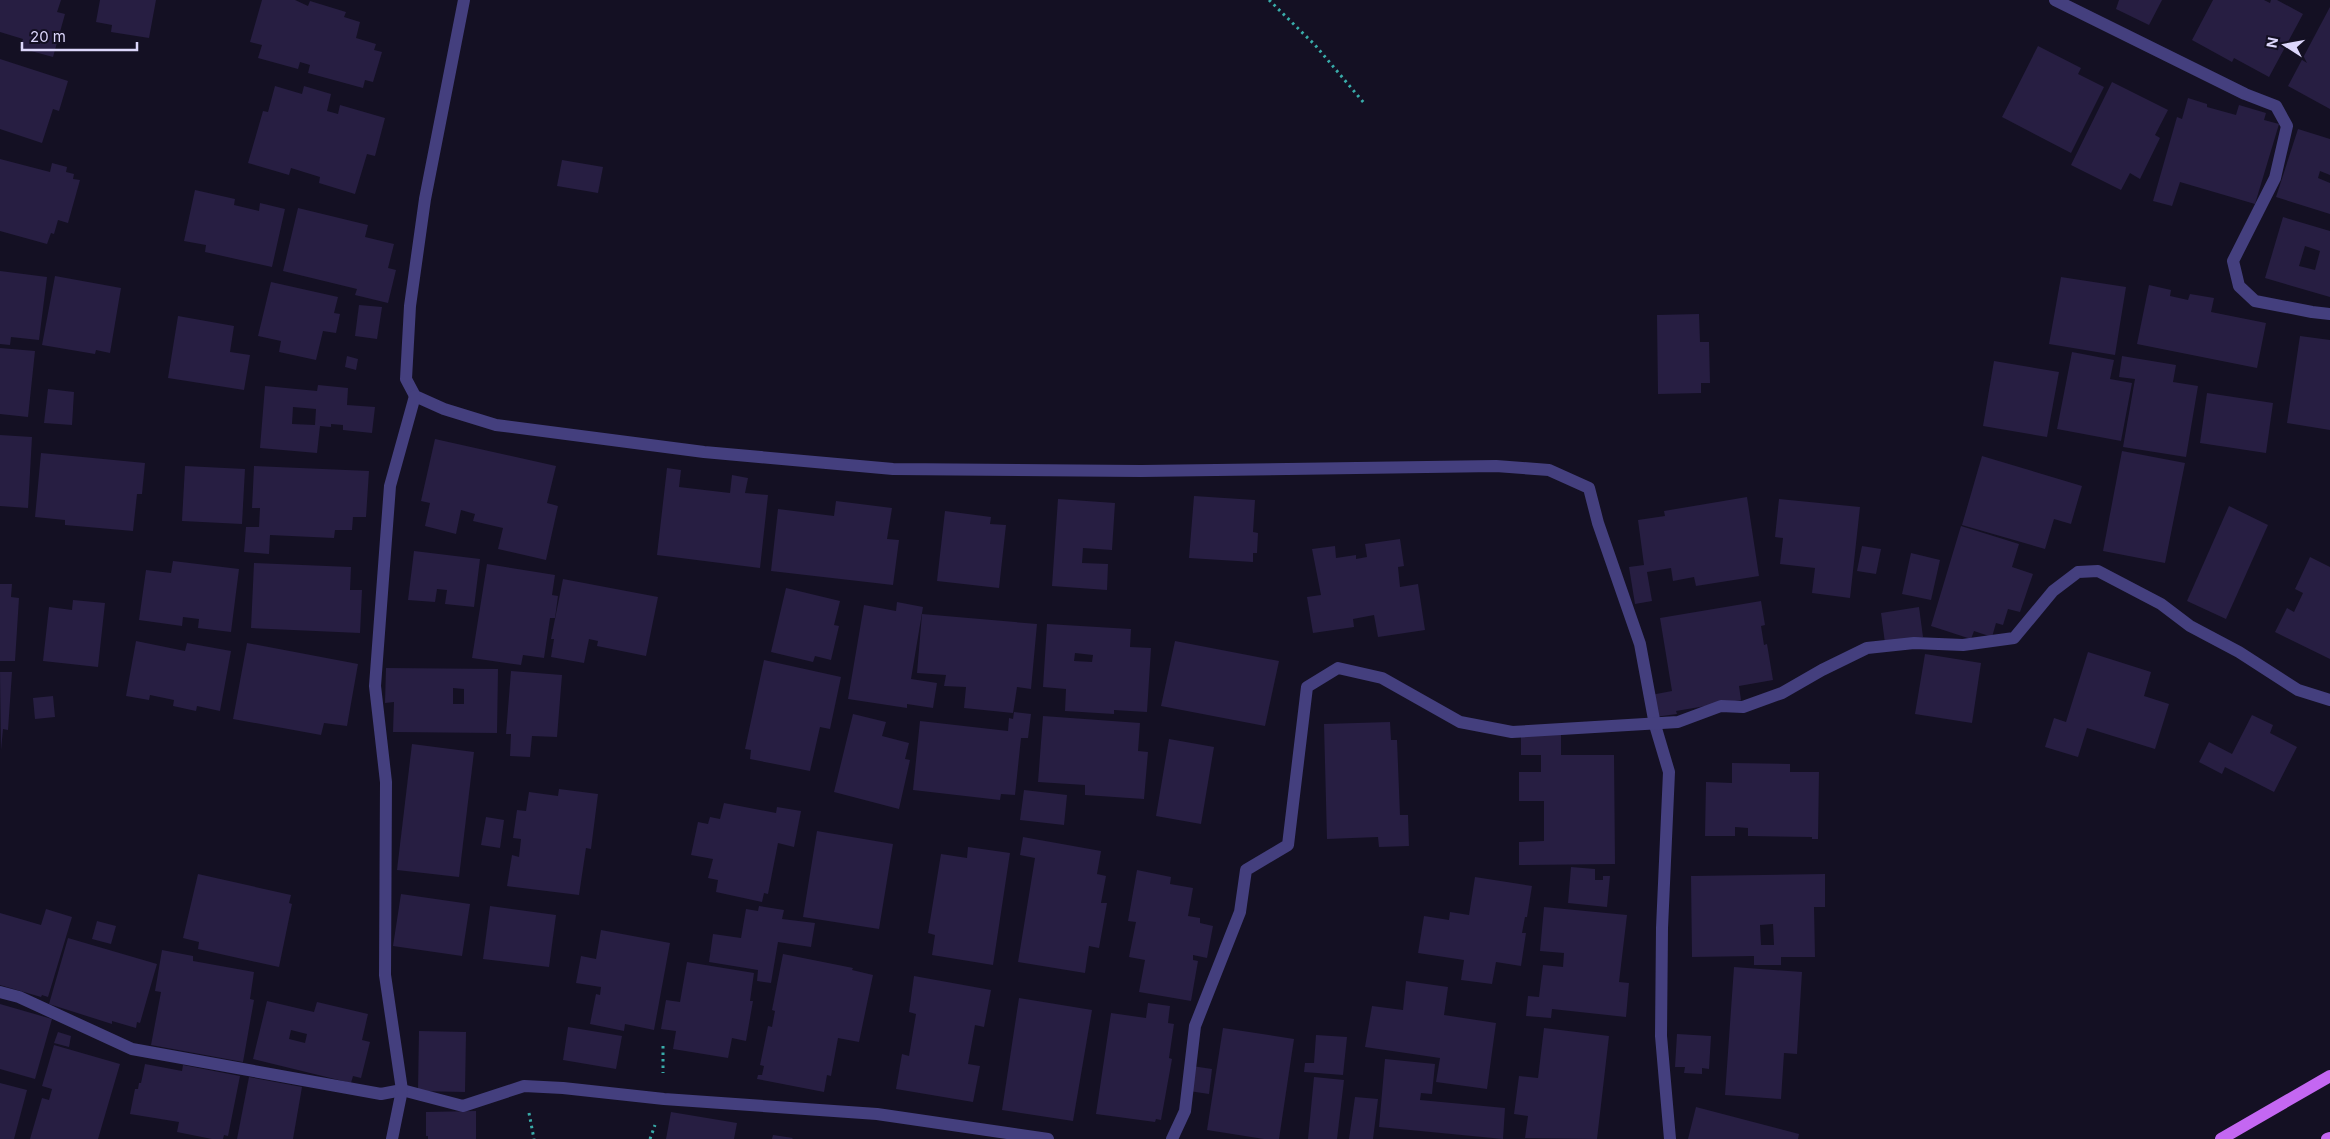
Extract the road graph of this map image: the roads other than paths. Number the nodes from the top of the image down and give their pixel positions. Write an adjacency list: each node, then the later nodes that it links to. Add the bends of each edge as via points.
1 (464, 0): 4 (street, via 425,199 410,306 406,379)
2 (2055, 0): 3 (street, via 2245,94 2276,106 2287,126 2275,178 2233,261 2239,286 2255,301)
3 (2330, 314)
4 (415, 396): 6 (street, via 496,425 704,452 893,469 1141,471 1496,466 1549,470 1589,488 1640,644); 9 (street, via 390,486 375,686 386,782 384,975)
5 (2330, 700): 6 (street, via 2298,690 2239,652 2190,626 2160,604 2098,572 2078,572 2052,591 2014,638 1963,645 1914,643 1866,648 1782,693 1743,707 1720,706 1678,722)
6 (1654, 725): 12 (street, via 1512,732 1460,722 1382,678 1338,668 1308,687 1288,845 1246,870 1240,912 1195,1026 1185,1111); 13 (street, via 1670,772 1662,928 1661,1036)
7 (0, 992): 9 (street, via 18,997 132,1049 381,1094)
8 (2330, 1076): 14 (main road)
9 (402, 1090): 10 (street); 11 (street, via 463,1106 524,1086 563,1088 877,1114)
10 (392, 1139)
11 (1048, 1139)
12 (1172, 1139)
13 (1670, 1139)
14 (2221, 1139)

